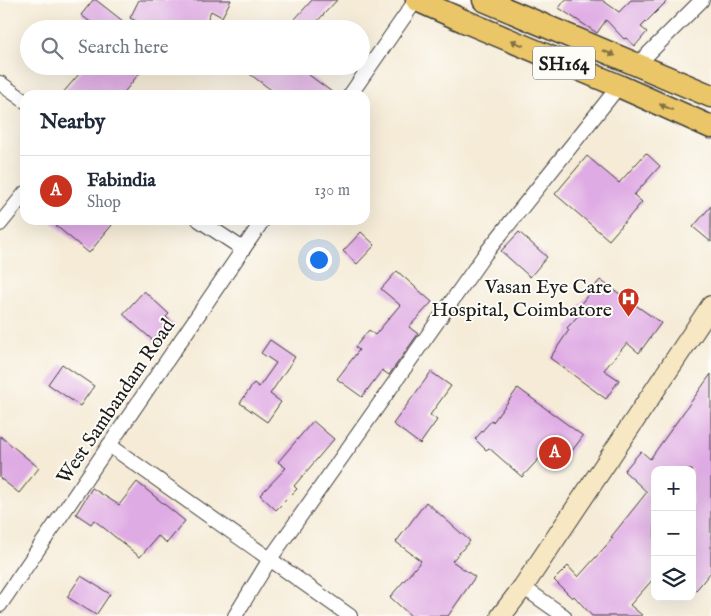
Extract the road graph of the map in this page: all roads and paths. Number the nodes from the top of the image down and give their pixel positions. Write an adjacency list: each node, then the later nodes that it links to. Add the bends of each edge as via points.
1 (417, 0): 5 (street); 8 (main road, SH164, one-way to 1)
2 (484, 0): 4 (main road, SH164, one-way to 4)
3 (702, 0): 4 (street)
4 (637, 65): 10 (main road, SH164)
5 (370, 67)
6 (364, 75): 9 (street)
7 (0, 82): 11 (street)
8 (619, 86): 12 (main road, SH164, one-way to 8); 20 (street, via 485,254)
9 (354, 90)
10 (711, 96)
11 (20, 97)
12 (711, 127)
13 (20, 199): 14 (street)
14 (0, 224)
15 (207, 225): 17 (street)
16 (260, 225): 17 (street, West Sambandam Road)
17 (243, 249): 19 (street, West Sambandam Road)
18 (711, 306): 21 (main road)
19 (109, 445): 20 (street); 22 (street, West Sambandam Road)
20 (270, 559): 23 (street); 24 (street)
21 (523, 587): 25 (main road); 26 (street)
22 (0, 605)
23 (234, 616)
24 (350, 616)
25 (501, 616)
26 (564, 616)

